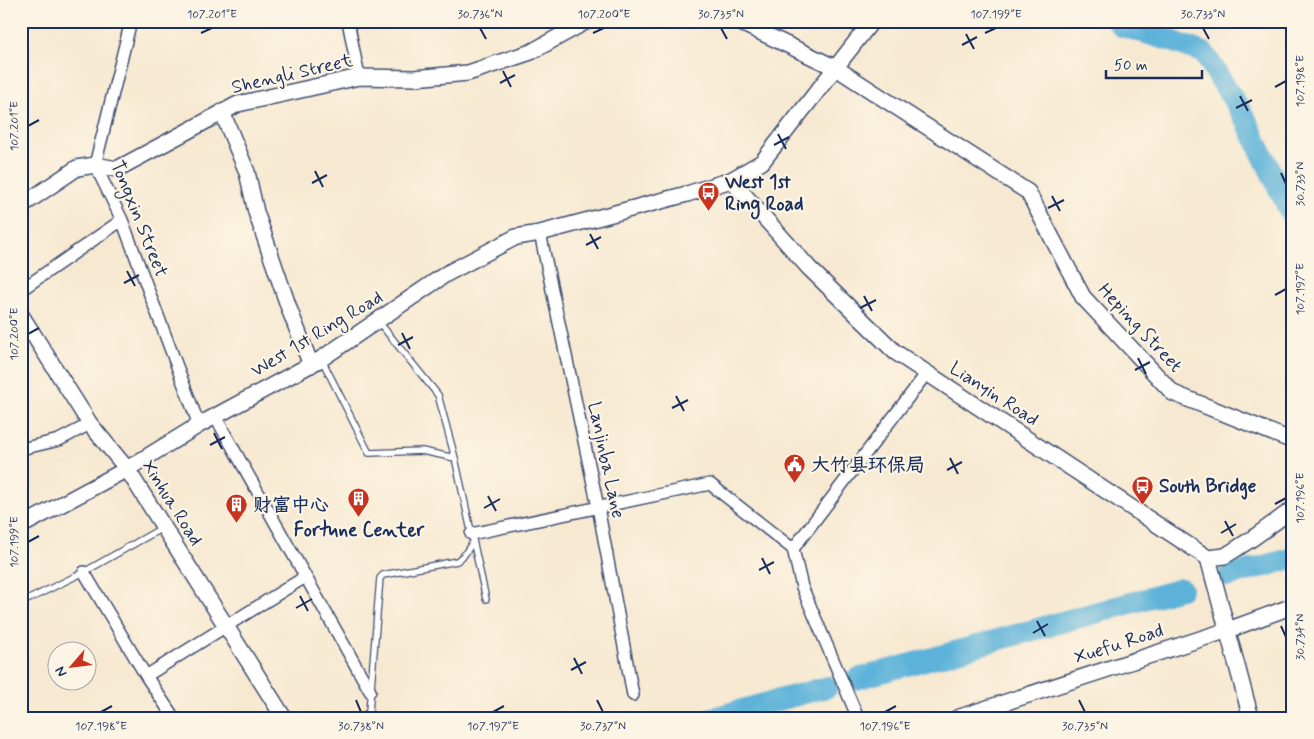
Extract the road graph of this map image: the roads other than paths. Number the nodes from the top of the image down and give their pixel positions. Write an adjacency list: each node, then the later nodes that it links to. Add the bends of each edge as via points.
1 (131, 21): 9 (street, Tongxin Street)
2 (348, 21): 7 (street)
3 (587, 21): 7 (street, Shengli Street, via 531,52 468,73 414,78)
4 (737, 21): 6 (street)
5 (872, 21): 6 (street, West 1st Ring Road)
6 (836, 68): 10 (street, West 1st Ring Road, via 762,162); 22 (street, Heping Street, via 1028,192 1083,297 1172,392)
7 (359, 77): 8 (street, Shengli Street, via 238,104)
8 (222, 112): 9 (street, Shengli Street, via 117,169); 17 (street, via 246,172 256,212 290,311)
9 (95, 165): 11 (street, Shengli Street, via 77,168); 12 (street, Tongxin Street)
10 (731, 180): 13 (street, West 1st Ring Road); 18 (street, Lianyin Road, via 808,268 895,352)
11 (21, 206)
12 (122, 220): 14 (street); 21 (street, Tongxin Street)
13 (540, 233): 16 (street, West 1st Ring Road, via 516,237 446,274); 26 (street, Lanjinba Lane)
14 (21, 290)
15 (21, 314): 20 (street, Xinhua Road)
16 (378, 321): 17 (street, West 1st Ring Road); 24 (lane, via 438,395)
17 (316, 362): 19 (street, West 1st Ring Road); 24 (lane, via 369,453 422,452)
18 (926, 374): 31 (street); 32 (street, Lianyin Road)
19 (215, 416): 21 (street, West 1st Ring Road); 34 (street)
20 (90, 424): 23 (street, via 59,440); 25 (street, Xinhua Road)
21 (199, 425): 25 (street, West 1st Ring Road)
22 (1293, 441)
23 (21, 449)
24 (454, 458): 30 (lane)
25 (127, 468): 28 (street, West 1st Ring Road); 29 (street, Xinhua Road)
26 (598, 507): 30 (street); 31 (street, via 710,484); 42 (street, Lanjinba Lane)
27 (1293, 510): 32 (street, via 1226,556)
28 (21, 526)
29 (164, 527): 33 (lane); 38 (street, Xinhua Road)
30 (472, 538): 35 (lane); 41 (lane, via 464,555 457,561 380,578)
31 (793, 549): 46 (street, via 802,587)
32 (1208, 558): 39 (street)
33 (84, 572): 36 (lane); 40 (street)
34 (305, 577): 38 (street); 41 (street)
35 (486, 599)
36 (21, 603)
37 (1293, 606): 39 (street, Xuefu Road)
38 (226, 625): 40 (street); 44 (street, Xinhua Road)
39 (1228, 630): 47 (street, Xuefu Road); 48 (street)
40 (146, 676): 43 (street)
41 (370, 691): 45 (lane, via 369,712)
42 (633, 695)
43 (174, 718)
44 (284, 718)
45 (360, 718)
46 (858, 718)
47 (957, 718)
48 (1251, 718)

